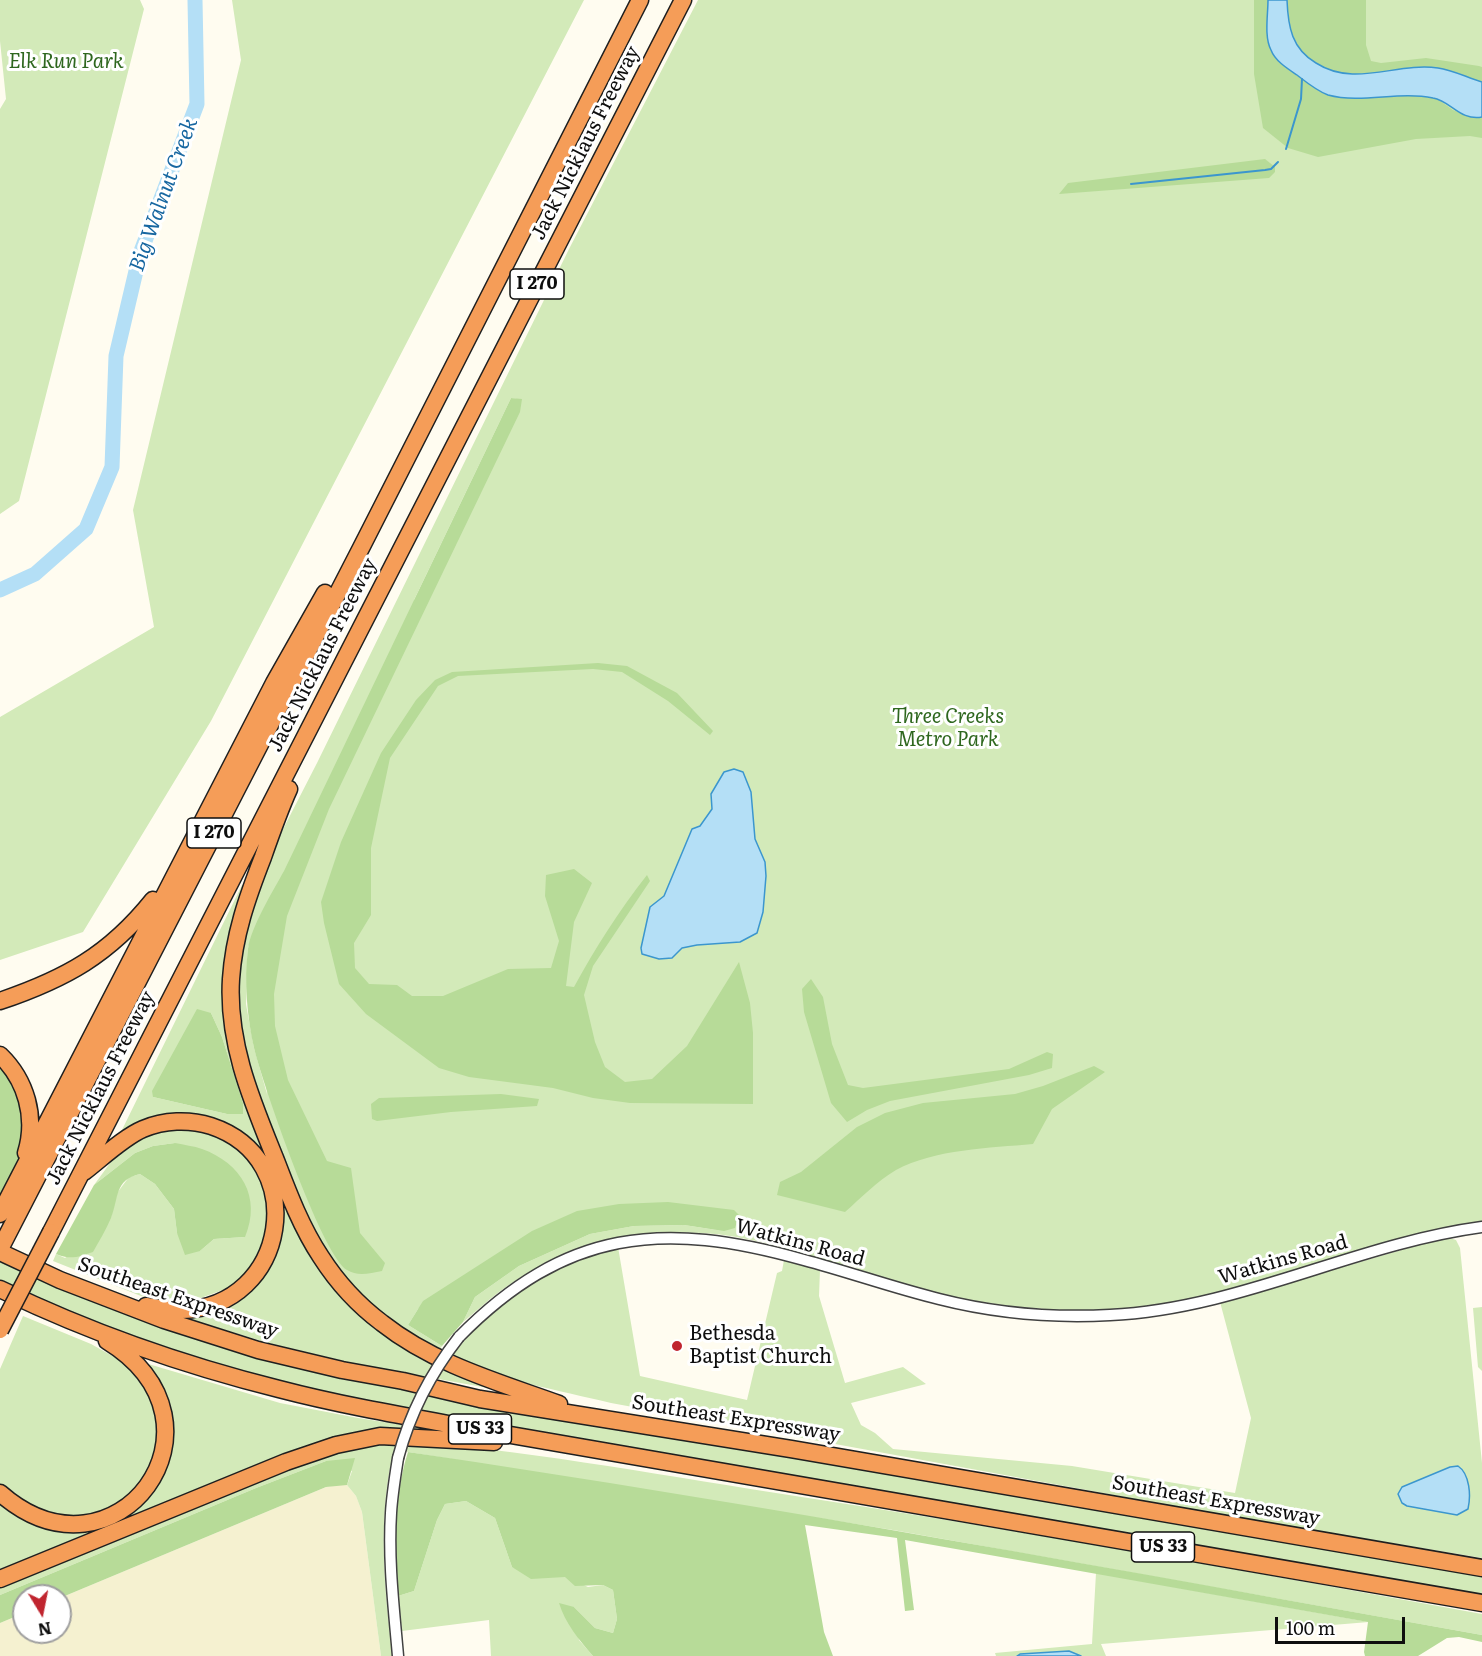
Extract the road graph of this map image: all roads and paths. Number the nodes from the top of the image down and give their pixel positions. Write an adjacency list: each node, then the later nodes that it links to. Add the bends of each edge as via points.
1 (640, 0): 3 (highway, Jack Nicklaus Freeway / I 270)
2 (683, 0): 4 (highway, Jack Nicklaus Freeway / I 270)
3 (405, 458): 5 (highway, via 274,683); 10 (highway, Jack Nicklaus Freeway / I 270, via 361,548)
4 (353, 642): 8 (highway, Jack Nicklaus Freeway / I 270); 17 (highway, via 285,798 240,917 231,1004 237,1055 309,1238 334,1275 362,1306 402,1338 451,1364)
5 (197, 831): 6 (highway, via 153,900 120,938 56,979); 9 (highway)
6 (0, 1001)
7 (0, 1055): 9 (highway, via 24,1087 30,1114 28,1148)
8 (81, 1174): 14 (highway, via 143,1129 162,1123 200,1122 228,1133 247,1148 261,1164 273,1192 276,1223 270,1248 255,1276 236,1293 214,1304 182,1310); 16 (highway, Jack Nicklaus Freeway / I 270, bridge)
9 (17, 1181): 10 (highway)
10 (10, 1207): 12 (highway, Jack Nicklaus Freeway / I 270)
11 (1482, 1227): 23 (street, Watkins Road, bridge, via 1411,1242 1196,1304 1098,1316 1030,1314 960,1304 803,1259 703,1239 641,1239 584,1252 537,1273 496,1301 459,1337 419,1399 398,1458 392,1496 391,1564)
12 (0, 1250): 14 (highway, Southeast Expressway / US 33)
13 (0, 1289): 15 (highway, US 33)
14 (116, 1303): 17 (highway, Southeast Expressway / US 33, via 258,1350 333,1368 480,1399)
15 (59, 1315): 18 (highway, US 33, via 184,1362 279,1389); 19 (highway, via 110,1343 147,1374 157,1392 165,1424 160,1461 150,1483 132,1502 98,1521 61,1524 42,1520)
16 (0, 1330)
17 (594, 1417): 20 (highway, Southeast Expressway / US 33)
18 (633, 1455): 21 (highway, via 476,1440 380,1436 336,1445 286,1462); 22 (highway, US 33)
19 (0, 1493)
20 (1482, 1568)
21 (0, 1579)
22 (1482, 1603)
23 (398, 1656)

